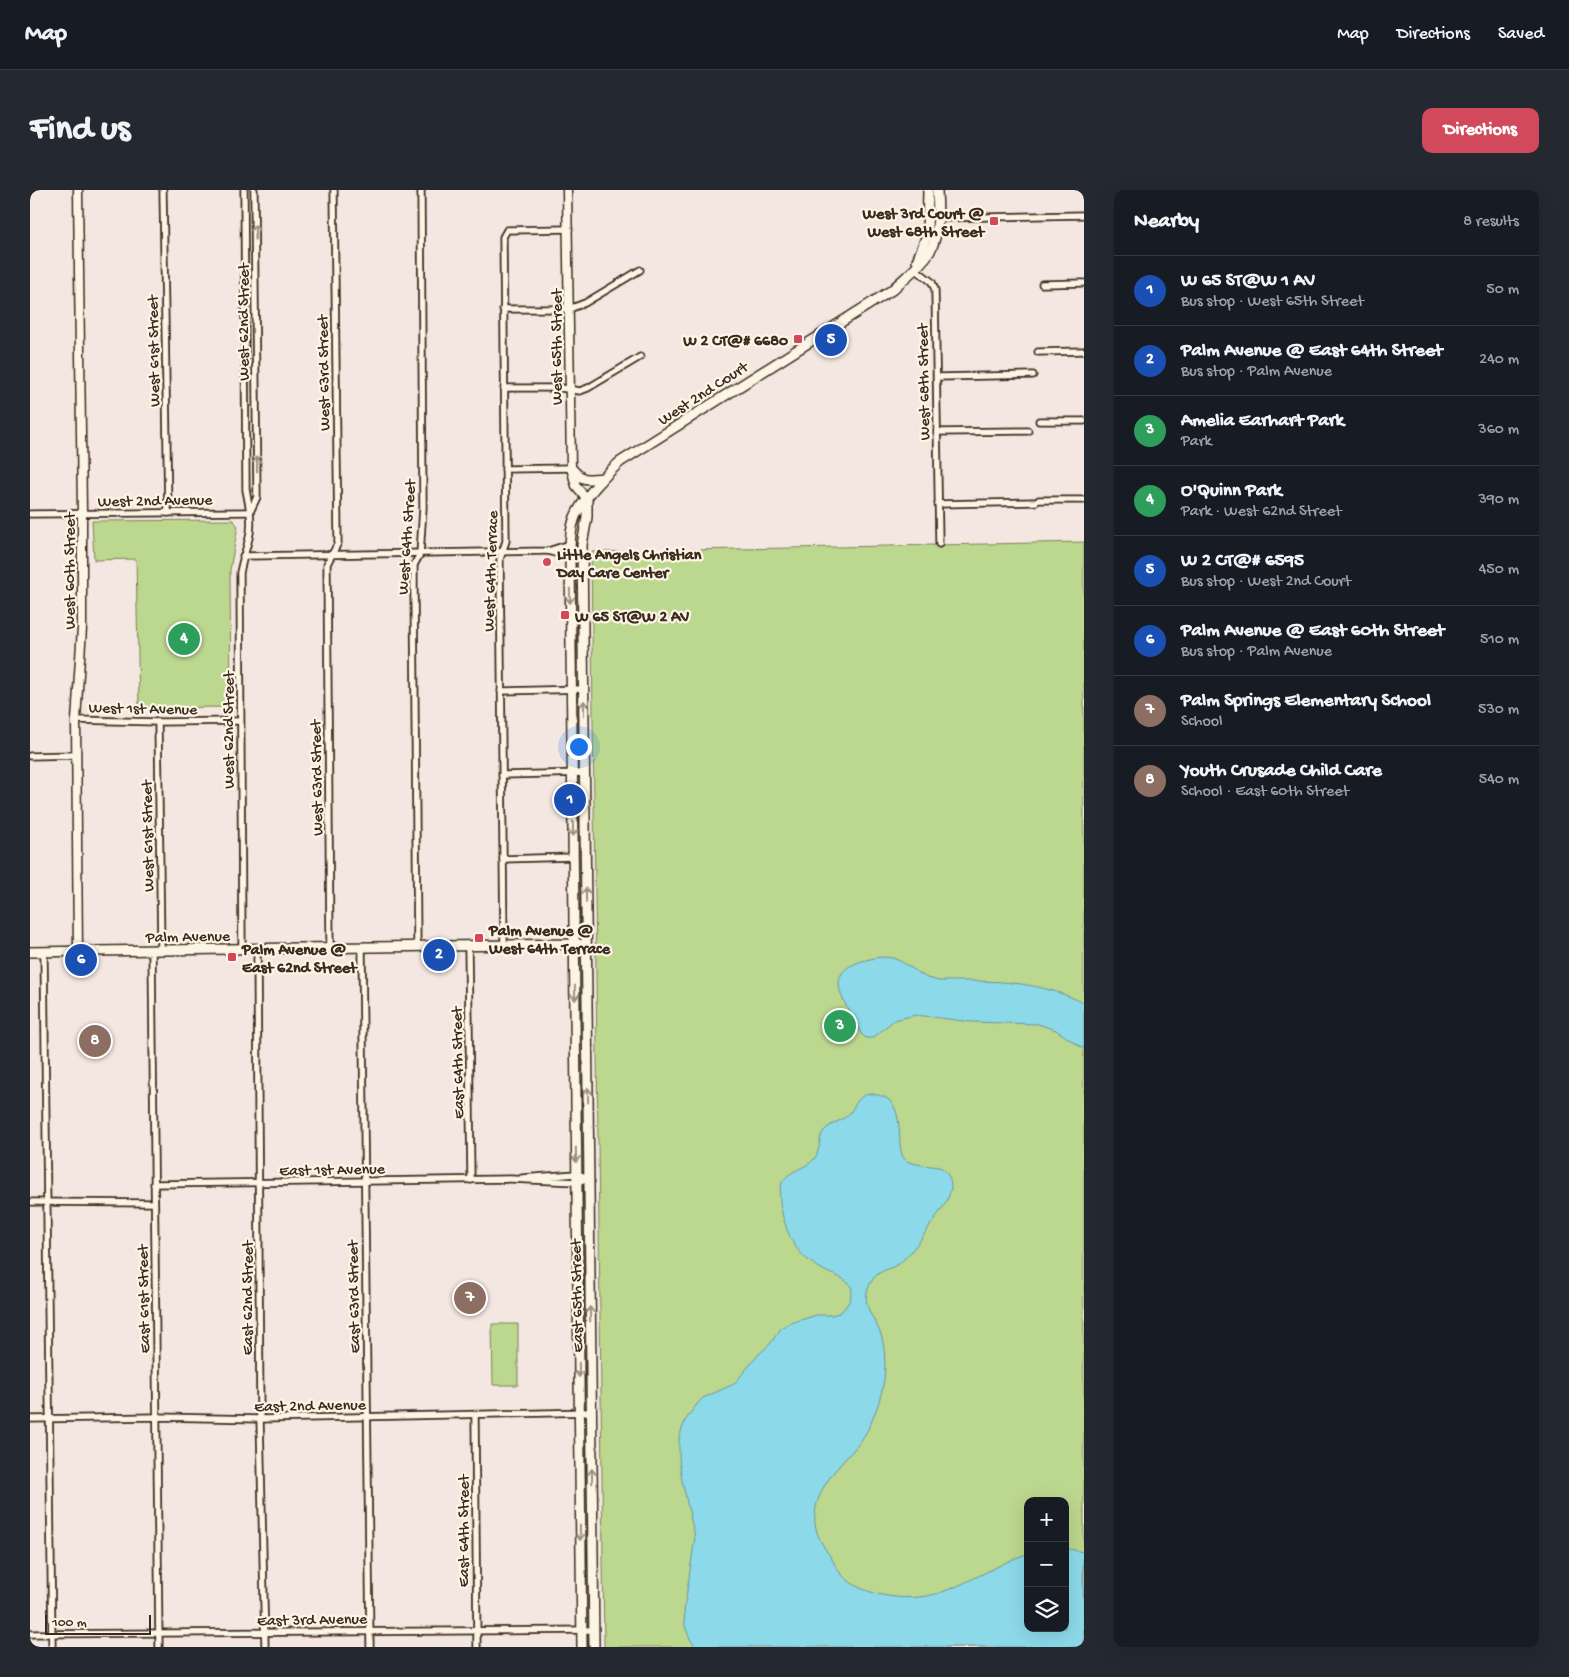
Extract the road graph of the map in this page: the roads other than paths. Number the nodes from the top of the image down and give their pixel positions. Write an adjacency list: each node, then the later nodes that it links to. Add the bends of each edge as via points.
1 (78, 190): 37 (street, West 60th Street)
2 (163, 190): 38 (street, West 61st Street)
3 (244, 190): 36 (street, West 62nd Street, via 246,490)
4 (254, 190): 36 (street, West 62nd Street, one-way to 4, via 257,497)
5 (334, 190): 45 (street, West 63rd Street, via 338,542)
6 (421, 190): 44 (street, West 64th Street, via 424,508)
7 (567, 190): 12 (street, West 65th Street)
8 (928, 190): 13 (main road, via 928,235)
9 (937, 190): 11 (main road)
10 (1084, 214): 11 (street)
11 (938, 218): 13 (main road, via 929,252)
12 (569, 229): 17 (street, West 64th Terrace, via 507,230 503,237); 18 (street, West 65th Street)
13 (914, 268): 23 (street, West 68th Street, via 932,282 935,290); 32 (main road, West 2nd Court, via 892,290 620,462)
14 (640, 270): 18 (street)
15 (1084, 283): 16 (street)
16 (1042, 284)
17 (503, 309): 18 (street); 24 (street, West 64th Terrace)
18 (569, 309): 25 (street, West 65th Street)
19 (1084, 351): 20 (street)
20 (1038, 352)
21 (640, 358): 25 (street, via 588,388)
22 (1034, 375): 23 (street)
23 (936, 378): 28 (street, West 68th Street)
24 (504, 388): 25 (street); 31 (street, West 64th Terrace)
25 (570, 390): 30 (street, West 65th Street)
26 (1040, 421): 27 (street)
27 (1084, 421)
28 (937, 432): 29 (street); 35 (street, West 68th Street)
29 (1028, 432)
30 (571, 468): 31 (street); 32 (main road, via 581,478); 33 (street, West 65th Street, via 576,486)
31 (505, 469): 43 (street, West 64th Terrace, via 506,541)
32 (603, 478): 33 (main road, West 2nd Court)
33 (587, 499): 40 (main road, via 575,516); 49 (main road, via 582,545)
34 (1084, 500): 35 (street)
35 (938, 504): 41 (street, West 68th Street)
36 (250, 512): 38 (street, West 2nd Avenue); 46 (street, West 62nd Street, via 250,537)
37 (82, 513): 38 (street, West 2nd Avenue); 39 (street, West 2nd Avenue); 51 (street, West 60th Street, via 82,628)
38 (168, 513)
39 (30, 514)
40 (570, 544): 42 (street); 47 (main road)
41 (939, 544)
42 (548, 550): 43 (street); 47 (street)
43 (503, 551): 44 (street); 50 (street, West 64th Terrace, via 500,559)
44 (420, 554): 45 (street); 64 (street, West 64th Street, via 414,565)
45 (332, 555): 46 (street); 68 (street, West 63rd Street, via 327,564)
46 (243, 556): 52 (street, West 62nd Street, via 240,573)
47 (570, 557): 48 (main road, one-way to 48)
48 (572, 689): 49 (street); 50 (street); 56 (main road)
49 (584, 689): 57 (main road, one-way to 49)
50 (501, 691): 58 (street, West 64th Terrace)
51 (76, 720): 53 (street, West 1st Avenue); 55 (street, West 60th Street)
52 (240, 721): 53 (street, West 1st Avenue); 69 (street, West 62nd Street)
53 (158, 722): 70 (street, West 61st Street)
54 (30, 756): 55 (street)
55 (76, 756): 71 (street, West 60th Street)
56 (572, 773): 57 (street); 58 (street); 59 (main road, one-way to 59)
57 (585, 773): 62 (main road, one-way to 57)
58 (502, 775): 60 (street, West 64th Terrace)
59 (573, 857): 60 (street); 61 (main road)
60 (503, 859): 63 (street, West 64th Terrace)
61 (574, 944): 62 (main road, Palm Avenue); 63 (main road, Palm Avenue); 74 (main road, East 65th Street, one-way to 74)
62 (586, 944): 75 (main road, East 65th Street, one-way to 62)
63 (504, 945): 65 (main road, Palm Avenue)
64 (417, 946): 65 (main road, Palm Avenue); 66 (main road, Palm Avenue)
65 (468, 946): 76 (street, East 64th Street)
66 (362, 947): 68 (main road, Palm Avenue); 77 (street, East 63rd Street)
67 (257, 948): 68 (main road, Palm Avenue); 69 (main road, Palm Avenue); 78 (street, East 62nd Street)
68 (330, 948)
69 (242, 949): 70 (main road, Palm Avenue)
70 (156, 950): 71 (main road, Palm Avenue); 79 (street, East 61st Street)
71 (78, 951): 73 (main road, Palm Avenue)
72 (30, 952): 73 (main road, Palm Avenue)
73 (44, 952): 81 (street)
74 (576, 1178): 75 (street, East 1st Avenue); 76 (street, East 1st Avenue); 83 (main road, East 65th Street, one-way to 83)
75 (589, 1178): 84 (main road, East 65th Street, one-way to 75)
76 (472, 1180): 77 (street, East 1st Avenue)
77 (364, 1181): 78 (street, East 1st Avenue); 86 (street, East 63rd Street)
78 (259, 1182): 79 (street, East 1st Avenue); 90 (street, East 62nd Street)
79 (154, 1184): 82 (street, East 61st Street)
80 (30, 1202): 81 (street)
81 (46, 1202): 82 (street); 89 (street)
82 (154, 1203): 87 (street, East 61st Street)
83 (579, 1412): 84 (street, East 2nd Avenue); 85 (street, East 2nd Avenue); 92 (main road, East 65th Street, one-way to 92)
84 (591, 1412): 93 (main road, East 65th Street, one-way to 84)
85 (475, 1414): 86 (street, East 2nd Avenue); 91 (street, East 64th Street)
86 (368, 1416): 90 (street, East 2nd Avenue); 94 (street, East 63rd Street)
87 (157, 1418): 89 (street, East 2nd Avenue); 90 (street, East 2nd Avenue); 96 (street, East 61st Street)
88 (30, 1419): 89 (street, East 2nd Avenue)
89 (51, 1419): 98 (street)
90 (260, 1419): 95 (street, East 62nd Street)
91 (477, 1630): 92 (street, East 3rd Avenue); 94 (street, East 3rd Avenue); 103 (street, East 64th Street)
92 (581, 1630): 93 (street, East 3rd Avenue); 104 (main road, East 65th Street)
93 (593, 1630): 105 (main road, East 65th Street)
94 (369, 1631): 95 (street, East 3rd Avenue); 102 (street, East 63rd Street)
95 (265, 1632): 96 (street, East 3rd Avenue); 101 (street, East 62nd Street)
96 (159, 1633): 98 (street, East 3rd Avenue); 100 (street, East 61st Street)
97 (30, 1634): 98 (street, East 3rd Avenue)
98 (52, 1634): 99 (street)
99 (52, 1647)
100 (159, 1647)
101 (265, 1647)
102 (370, 1647)
103 (477, 1647)
104 (582, 1647)
105 (594, 1647)

